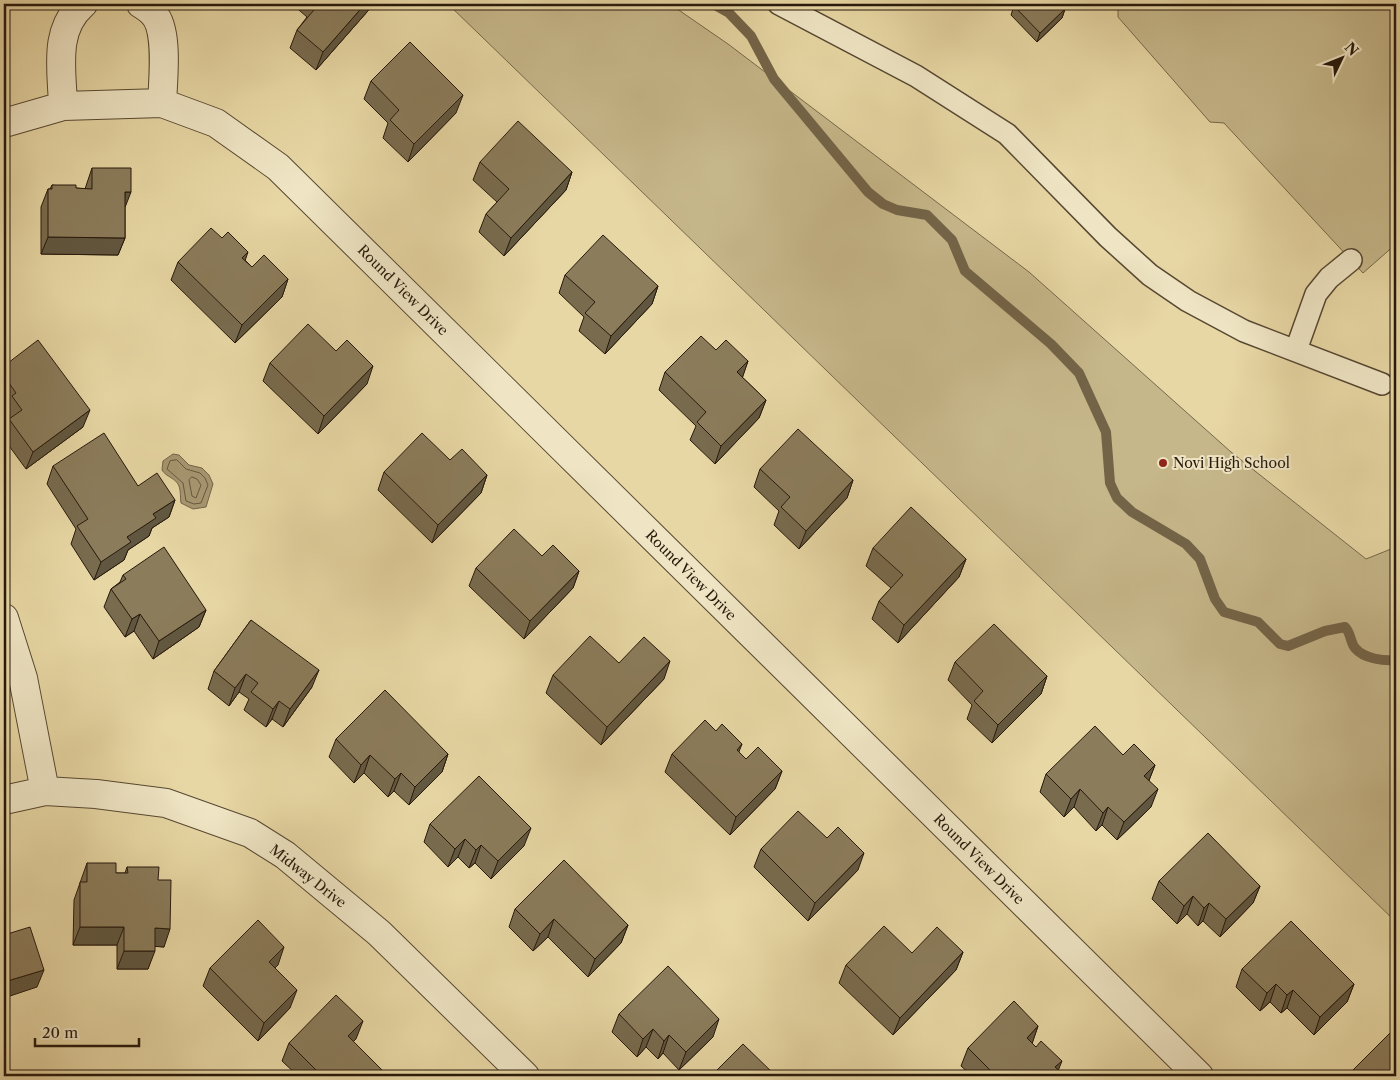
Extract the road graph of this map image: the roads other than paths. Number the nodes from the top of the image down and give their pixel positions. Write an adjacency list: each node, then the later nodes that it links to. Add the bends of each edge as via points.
1 (83, 4): 5 (street, via 70,18 63,35)
2 (141, 4): 4 (street, via 156,17 160,26)
3 (779, 4): 8 (lane, via 916,76 1007,134 1108,236 1150,274 1180,295 1244,331)
4 (162, 104): 5 (street, Round View Drive); 14 (street, Round View Drive, via 216,123 278,166)
5 (63, 106): 6 (street, Round View Drive)
6 (4, 123)
7 (1351, 260): 8 (lane, via 1316,294)
8 (1296, 350): 9 (lane)
9 (1382, 384)
10 (4, 618): 11 (street, via 23,678)
11 (45, 791): 12 (street, Midway Drive); 13 (street, Midway Drive, via 166,803 250,833 285,855 379,933)
12 (4, 800)
13 (526, 1076)
14 (1199, 1076)

